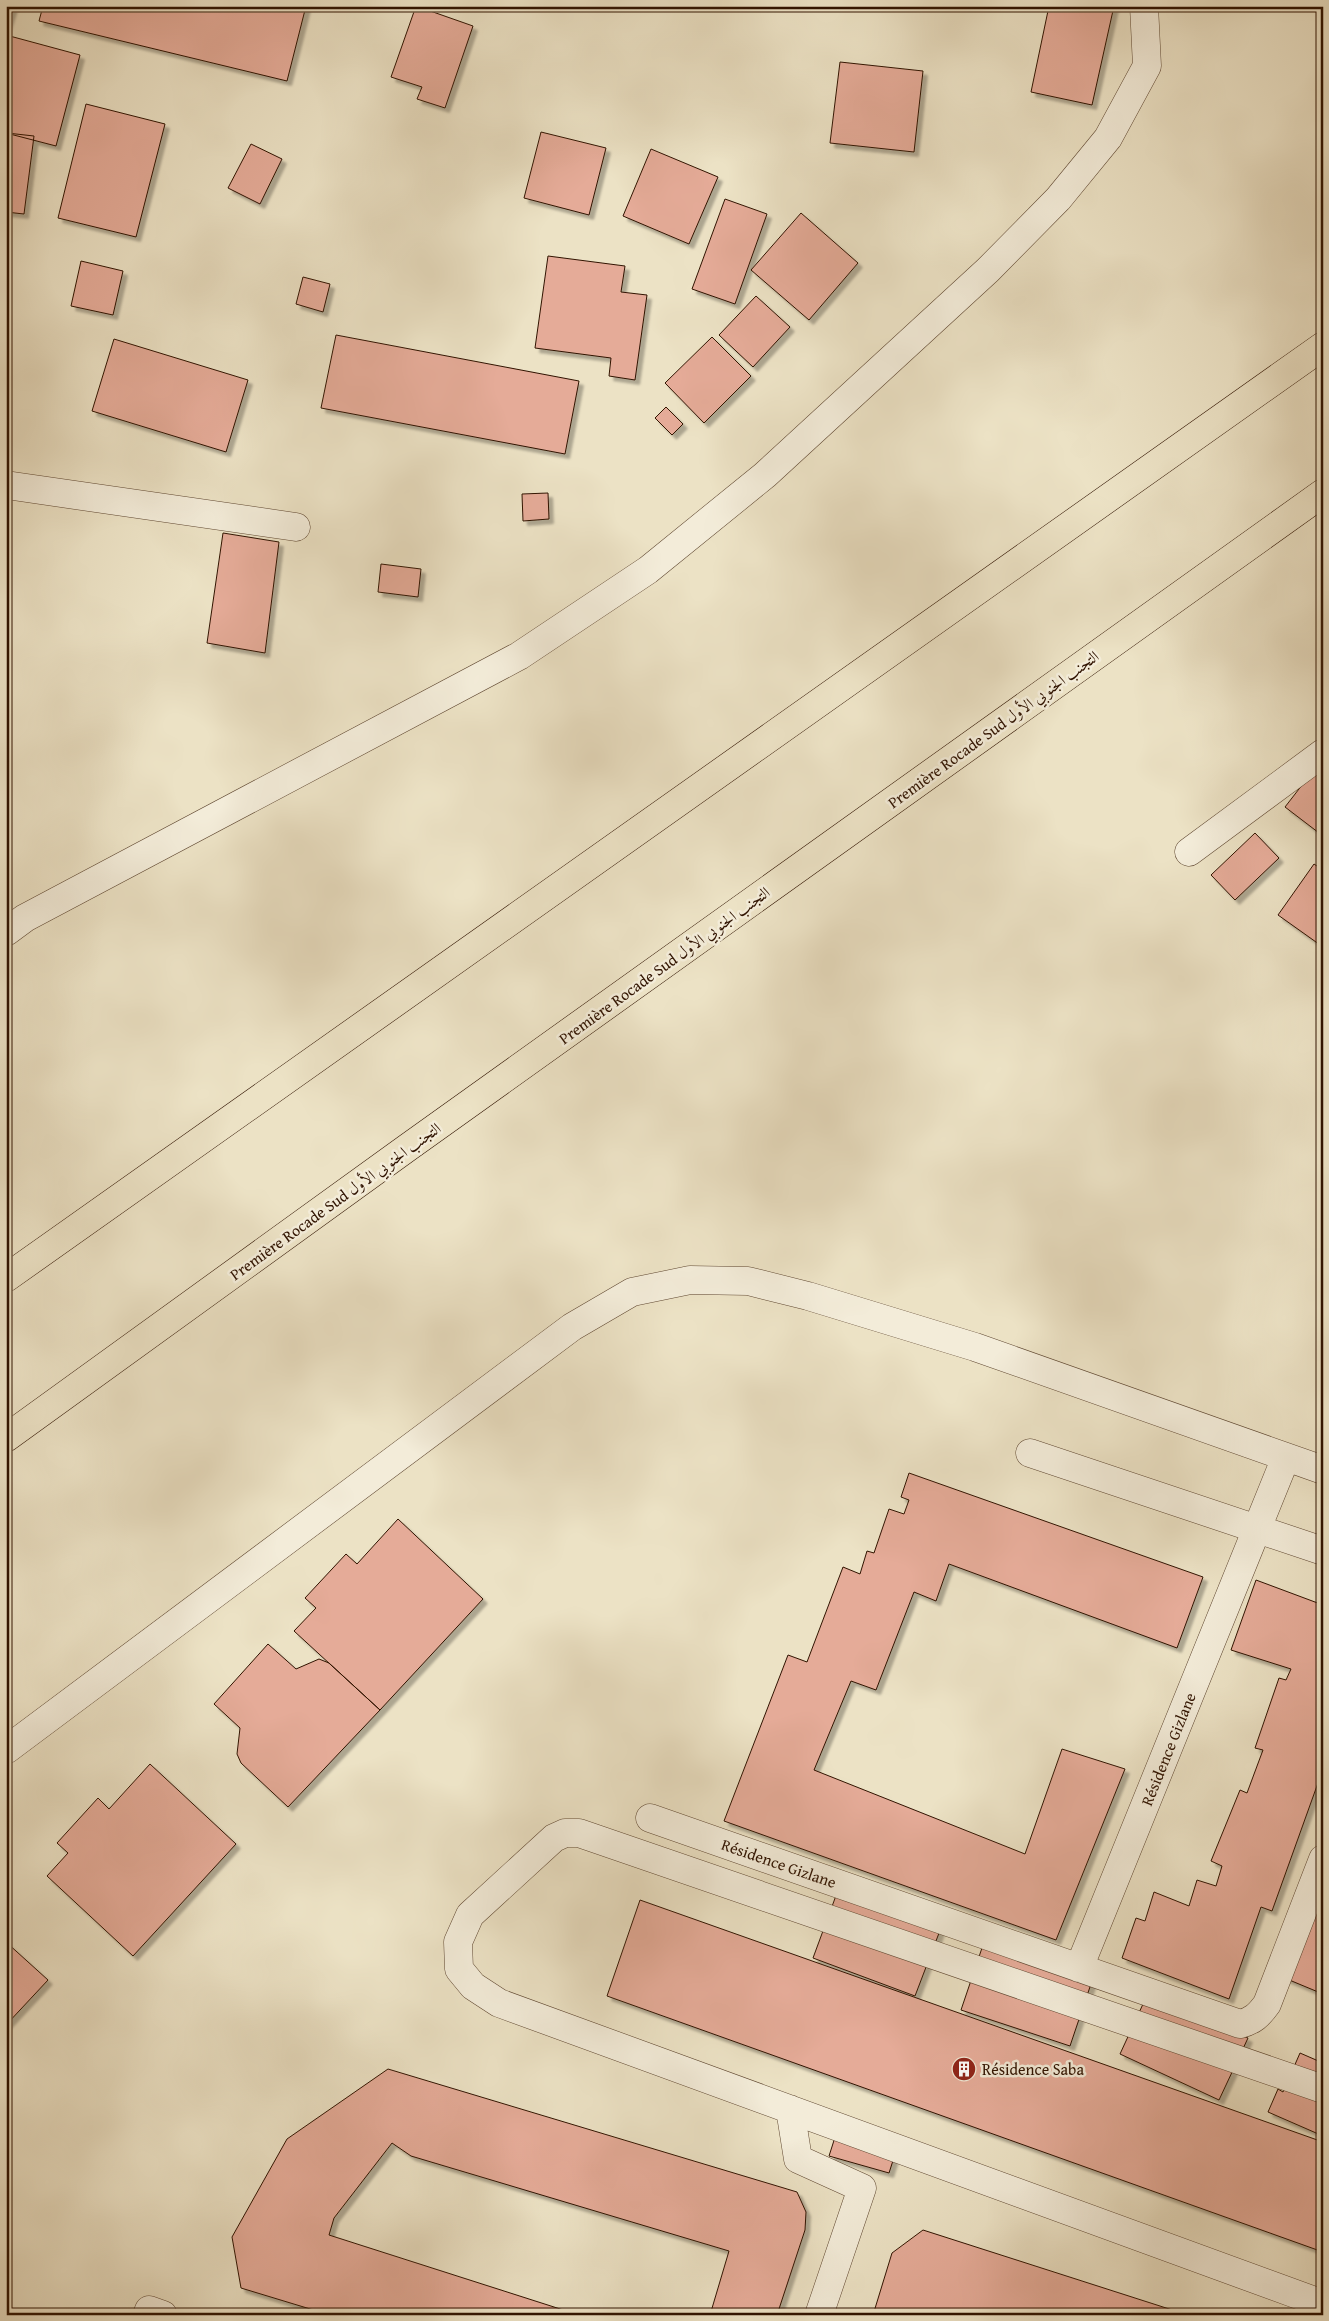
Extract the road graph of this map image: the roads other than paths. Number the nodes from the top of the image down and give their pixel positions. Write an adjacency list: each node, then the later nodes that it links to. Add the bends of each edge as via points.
1 (1144, 6): 8 (street, via 1147,66 1108,138 1058,198 988,270 765,475 648,570 519,656)
2 (1323, 346): 9 (highway)
3 (6, 485): 5 (street)
4 (1323, 494): 10 (highway, Première Rocade Sud التجنب الجنوبي الأول)
5 (296, 528)
6 (1323, 754): 7 (street)
7 (1189, 852)
8 (13, 920)
9 (6, 1278)
10 (6, 1438)
11 (1030, 1452): 14 (street)
12 (1286, 1457): 13 (street); 14 (street, Résidence Gizlane); 16 (street, via 975,1347 808,1296 748,1281 690,1280 632,1292 572,1327)
13 (1323, 1470)
14 (1257, 1530): 15 (street); 19 (street, Résidence Gizlane)
15 (1323, 1551)
16 (6, 1750)
17 (650, 1818): 19 (street, Résidence Gizlane)
18 (1323, 1859): 19 (street, Résidence Gizlane, via 1267,2004 1250,2022 1240,2024)
19 (1079, 1968)
20 (1323, 2089): 21 (street, via 579,1833 565,1833 554,1838 470,1915 458,1942 459,1969 473,1986 498,2003)
21 (790, 2109): 22 (street); 25 (street, via 798,2159 862,2188)
22 (1323, 2304)
23 (147, 2315): 24 (street, via 149,2310)
24 (163, 2315)
25 (819, 2315)

